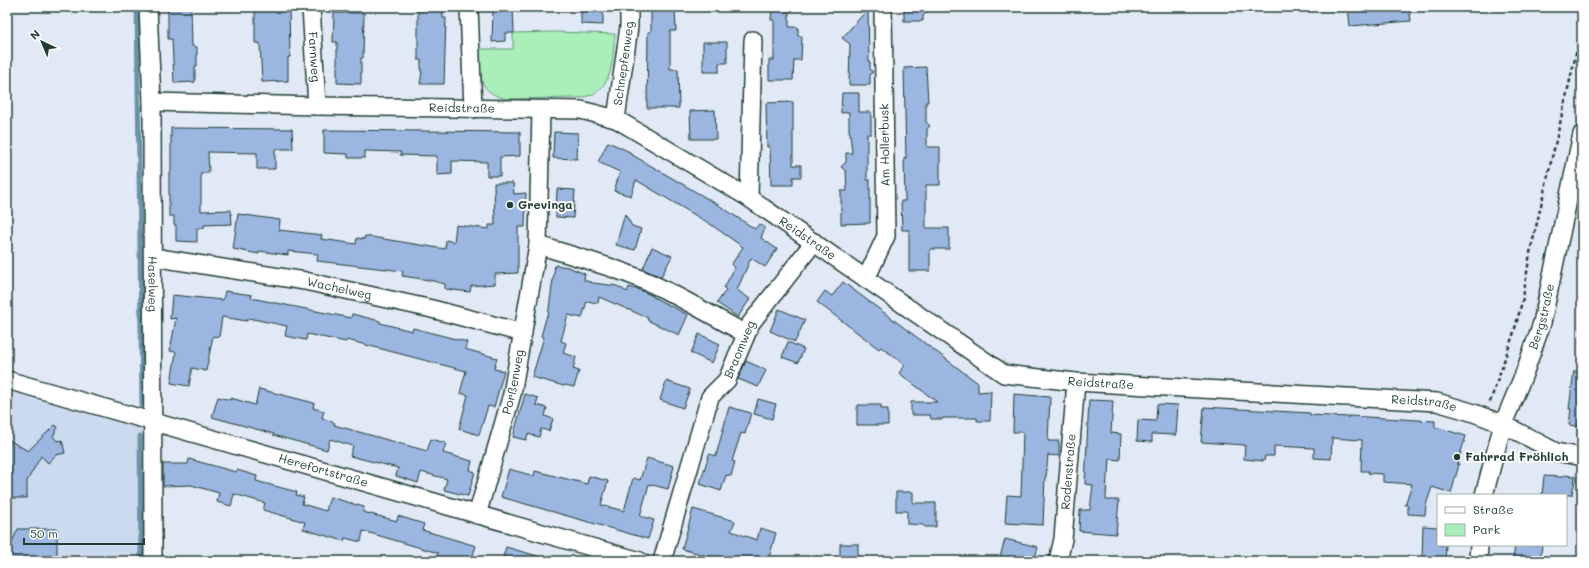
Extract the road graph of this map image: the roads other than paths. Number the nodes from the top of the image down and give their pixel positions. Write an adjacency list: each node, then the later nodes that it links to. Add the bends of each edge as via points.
1 (148, 7): 7 (street, Haselweg)
2 (311, 7): 8 (street, Farnweg)
3 (469, 7): 9 (street)
4 (629, 7): 11 (street, Schnepfenweg, via 629,27)
5 (883, 7): 17 (street, Am Hollerbusk, via 886,236)
6 (753, 40): 13 (street)
7 (152, 102): 8 (street, Reidstraße); 16 (street, Haselweg)
8 (317, 106): 9 (street, Reidstraße)
9 (473, 109): 10 (street, Reidstraße)
10 (541, 110): 11 (street, Reidstraße, via 581,110); 15 (street, Porßenweg)
11 (616, 119): 13 (street, Reidstraße)
12 (1582, 134): 23 (street, Bergstraße, via 1542,323)
13 (749, 198): 14 (street, Reidstraße)
14 (814, 242): 17 (street, Reidstraße); 19 (street, Braomweg, via 751,323)
15 (538, 245): 18 (street, Porßenweg); 19 (street, via 629,274)
16 (153, 257): 18 (street, Wachelweg, via 305,281 432,309); 22 (street, Haselweg)
17 (866, 279): 21 (street, Reidstraße, via 1004,374)
18 (523, 333): 26 (street, Porßenweg, via 512,394)
19 (746, 334): 30 (street, Braomweg, via 727,380 710,397)
20 (7, 380): 22 (street, Herefortstraße)
21 (1076, 382): 23 (street, Reidstraße, via 1437,402); 31 (street, Rodenstraße, via 1063,540)
22 (152, 422): 26 (street, Herefortstraße); 28 (street, Haselweg)
23 (1503, 424): 24 (street, Reidstraße, via 1556,452); 25 (street, Bergstraße)
24 (1582, 457)
25 (1484, 494)
26 (477, 515): 29 (street, Herefortstraße)
27 (1479, 546): 32 (street)
28 (153, 561)
29 (640, 561)
30 (662, 561)
31 (1058, 561)
32 (1478, 561)

